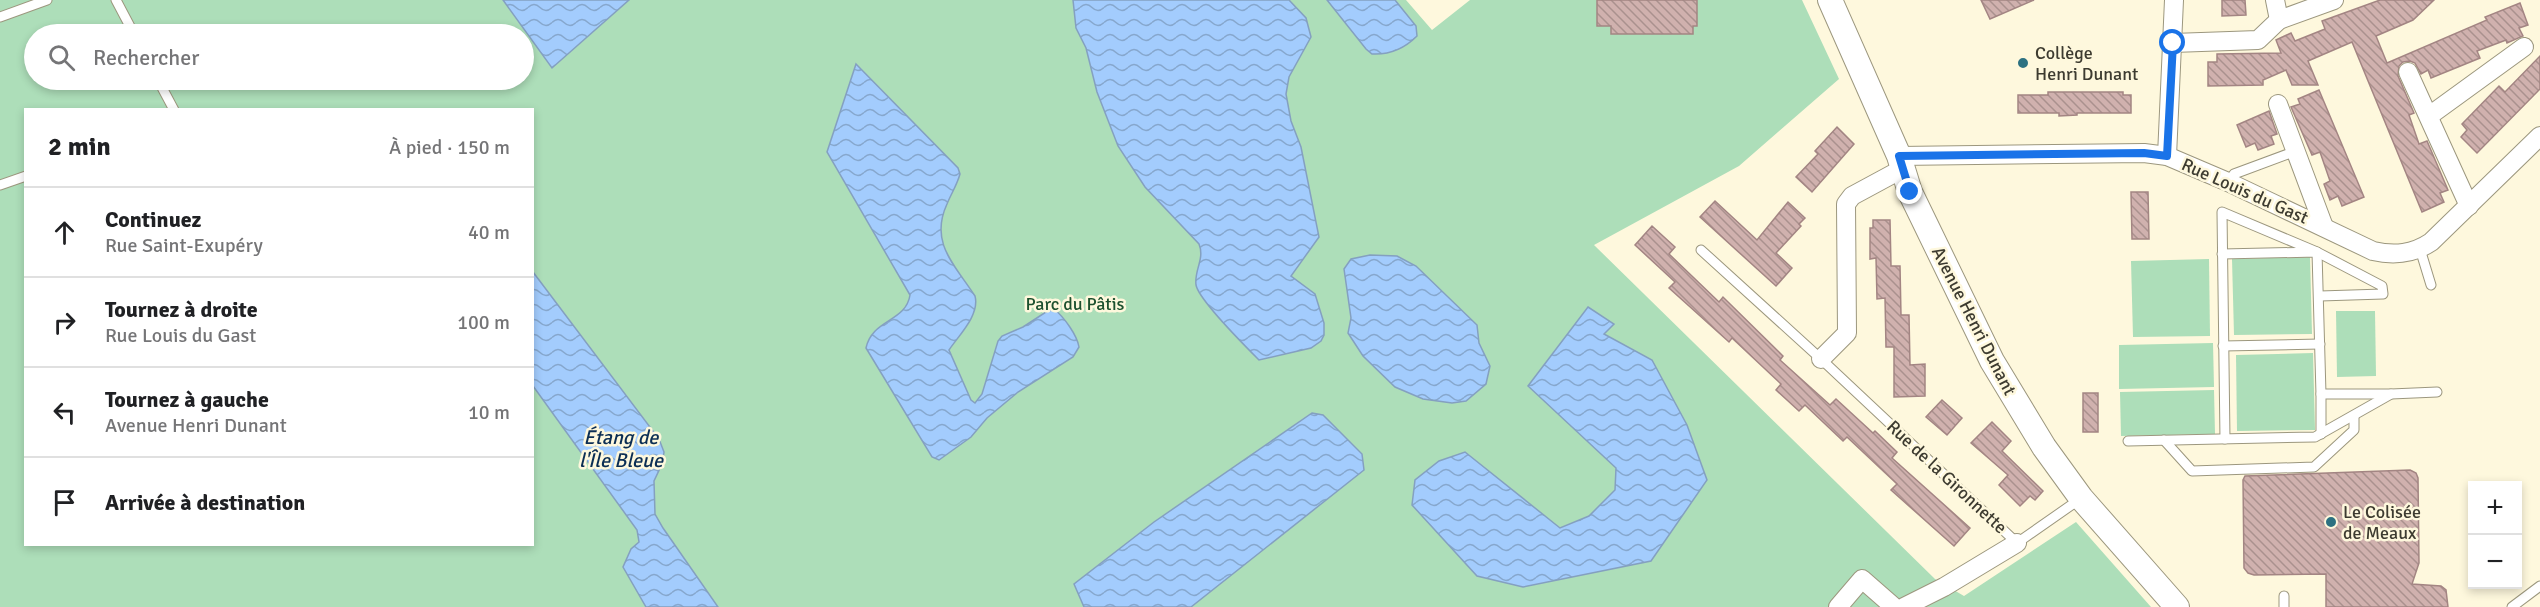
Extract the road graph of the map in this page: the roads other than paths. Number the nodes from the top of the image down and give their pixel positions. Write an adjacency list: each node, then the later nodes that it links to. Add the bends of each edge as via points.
1 (47, 0): 7 (lane)
2 (116, 0): 9 (lane)
3 (1830, 0): 20 (street, Avenue Henri Dunant)
4 (2174, 0): 10 (street)
5 (2275, 0): 8 (street)
6 (2334, 0): 8 (street)
7 (0, 16)
8 (2279, 20): 10 (street, via 2258,40)
9 (129, 24)
10 (2173, 43): 19 (street)
11 (2524, 47): 16 (street)
12 (2408, 72): 16 (street)
13 (163, 90): 15 (lane)
14 (2278, 104): 18 (street)
15 (173, 108)
16 (2429, 116): 24 (street)
17 (2540, 136): 24 (street)
18 (2296, 151): 22 (lane, via 2234,174); 25 (street)
19 (2167, 156): 20 (street, Rue Louis du Gast, via 2133,153); 22 (street, Rue Louis du Gast)
20 (1901, 163): 34 (street, via 1846,204 1842,283 1847,333); 43 (street, Avenue Henri Dunant, via 1910,192 1992,361 2038,438)
21 (24, 177): 23 (lane)
22 (2228, 182): 25 (street, Rue Louis du Gast)
23 (0, 185)
24 (2469, 206): 26 (street)
25 (2324, 227): 26 (street, Rue Louis du Gast, via 2389,255)
26 (2420, 249): 30 (lane)
27 (1701, 250): 34 (lane, Rue de la Gironnette)
28 (2317, 252): 29 (lane); 29 (lane, via 2222,212); 31 (lane); 31 (lane, via 2382,286 2383,294)
29 (2223, 254): 33 (lane)
30 (2431, 285)
31 (2320, 296): 32 (lane)
32 (2320, 344): 33 (lane); 36 (lane)
33 (2223, 346): 40 (lane)
34 (1821, 359): 44 (lane, Rue de la Gironnette)
35 (2438, 392): 37 (lane)
36 (2321, 393): 37 (lane); 39 (lane)
37 (2391, 394): 38 (lane)
38 (2354, 417): 39 (lane); 41 (lane, via 2354,430 2314,467 2192,471)
39 (2321, 434): 40 (lane, via 2315,438)
40 (2225, 439): 41 (lane)
41 (2164, 440): 42 (lane)
42 (2128, 441)
43 (2081, 498): 44 (lane, Rue de la Gironnette); 50 (street, Avenue Henri Dunant)
44 (2017, 543): 49 (street)
45 (2540, 586): 52 (lane)
46 (2284, 596): 51 (lane)
47 (1838, 607): 48 (street, via 1862,579)
48 (1894, 607)
49 (1904, 607)
50 (2177, 607)
51 (2284, 607)
52 (2512, 607)

